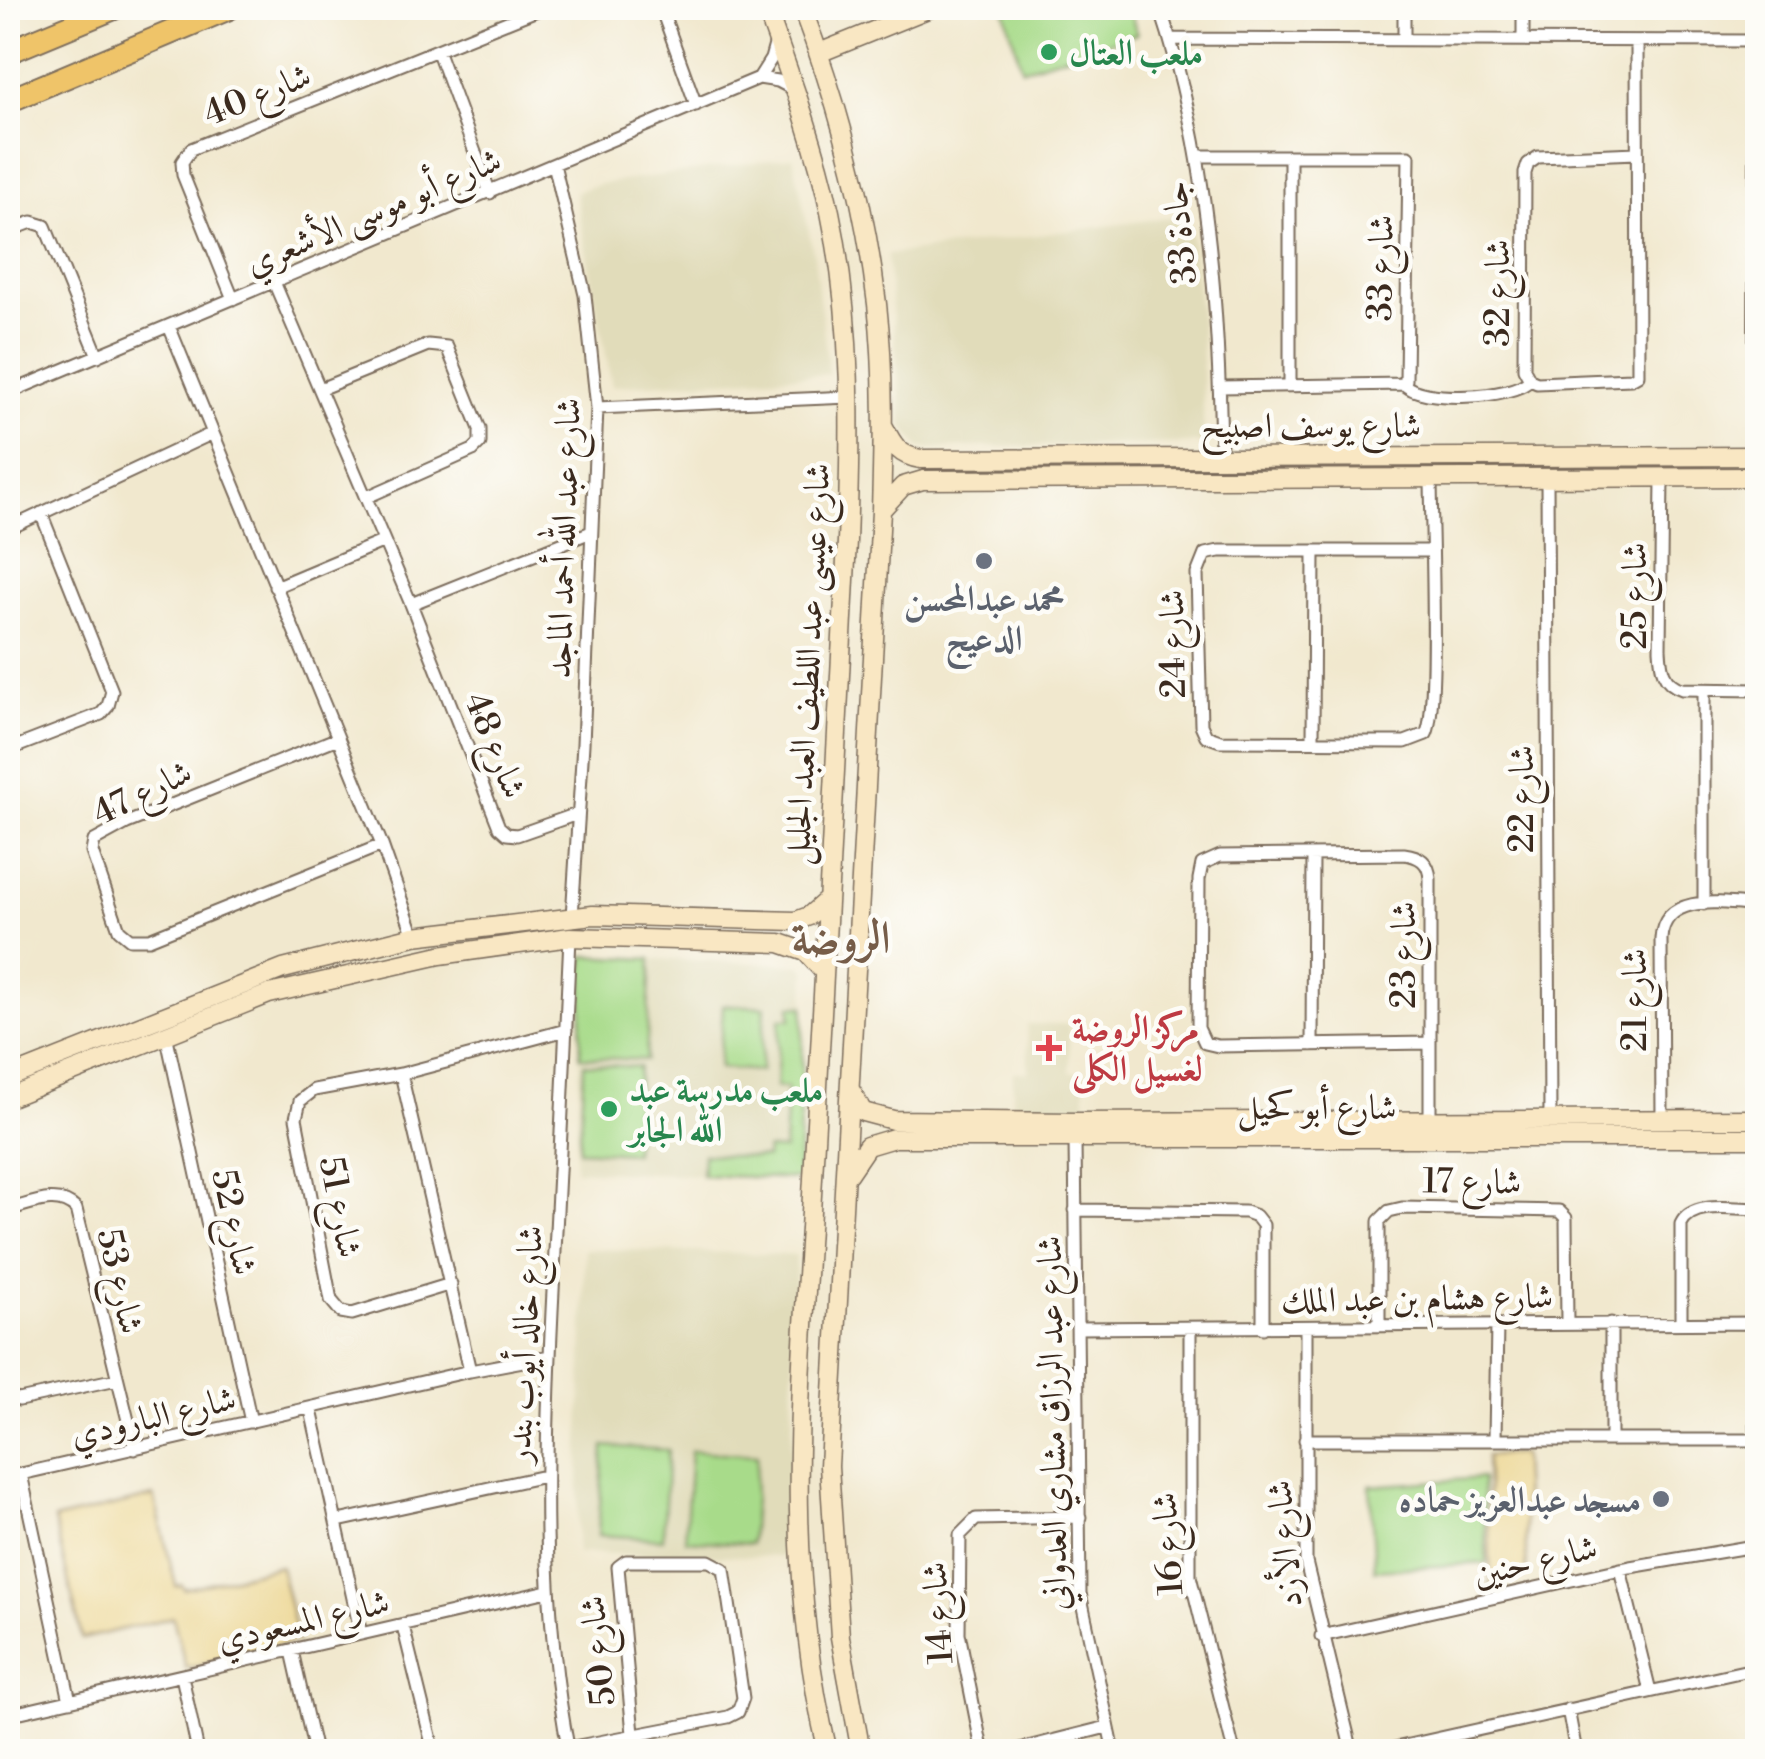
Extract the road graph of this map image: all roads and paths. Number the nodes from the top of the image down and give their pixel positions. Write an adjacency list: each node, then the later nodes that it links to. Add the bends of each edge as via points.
1 (114, 8): 17 (highway)
2 (229, 8): 22 (highway)
3 (542, 8): 18 (street, شارع 40)
4 (661, 8): 23 (street)
5 (766, 8): 11 (street, شارع عيسى عبد اللطيف العبد الجليل)
6 (802, 8): 19 (street, شارع عيسى عبد اللطيف العبد الجليل)
7 (930, 8): 19 (street)
8 (1160, 8): 12 (street, جادة 33)
9 (1404, 8): 13 (street)
10 (1523, 8): 14 (street)
11 (776, 37): 20 (street); 21 (street, شارع عيسى عبد اللطيف العبد الجليل)
12 (1171, 39): 13 (street); 26 (street, جادة 33)
13 (1404, 40): 14 (street)
14 (1523, 40): 15 (street)
15 (1637, 40): 16 (street); 24 (street, شارع 32)
16 (1757, 41): 25 (street)
17 (8, 52)
18 (438, 52): 29 (street); 34 (street, شارع 40, via 191,150 183,174)
19 (819, 52): 31 (street, شارع عيسى عبد اللطيف العبد الجليل)
20 (759, 78): 21 (street); 23 (street, شارع أبو موسى الأشعري)
21 (796, 90): 32 (street, شارع عيسى عبد اللطيف العبد الجليل)
22 (8, 102)
23 (696, 104): 28 (street, شارع أبو موسى الأشعري)
24 (1636, 153): 40 (street, شارع 32, via 1538,158 1526,168 1524,368); 40 (street, شارع 32, via 1638,375)
25 (1756, 154): 39 (street)
26 (1198, 156): 27 (street, شارع 33); 43 (street, جادة 33)
27 (1290, 156): 41 (street); 42 (street, شارع 33, via 1409,156)
28 (554, 164): 29 (street, شارع أبو موسى الأشعري); 47 (street, شارع عبد الله أحمد الماجد, via 584,296)
29 (490, 192): 33 (street, شارع أبو موسى الأشعري)
30 (8, 232): 36 (street, via 32,222 44,226)
31 (870, 255): 32 (street, via 854,269); 38 (street, شارع عيسى عبد اللطيف العبد الجليل)
32 (838, 256): 37 (street, شارع عيسى عبد اللطيف العبد الجليل)
33 (274, 282): 34 (street, شارع أبو موسى الأشعري); 44 (street, شارع 48)
34 (234, 300): 35 (street, شارع أبو موسى الأشعري)
35 (170, 326): 36 (street, شارع أبو موسى الأشعري); 49 (street)
36 (98, 356): 45 (street, شارع أبو موسى الأشعري)
37 (848, 358): 38 (street, via 869,350); 46 (street, شارع عيسى عبد اللطيف العبد الجليل)
38 (882, 362): 48 (street, شارع عيسى عبد اللطيف العبد الجليل)
39 (1756, 378): 53 (street)
40 (1530, 380): 42 (street, via 1518,390 1480,395 1415,394)
41 (1290, 384): 42 (street); 43 (street)
42 (1404, 384)
43 (1220, 387): 50 (street, جادة 33)
44 (320, 389): 64 (street, شارع 48); 64 (street, via 428,346 447,348 480,443)
45 (8, 393)
46 (850, 397): 47 (street); 82 (street, شارع عيسى عبد اللطيف العبد الجليل)
47 (598, 408): 68 (street, شارع عبد الله أحمد الماجد)
48 (883, 424): 55 (street, شارع يوسف اصبيح, via 909,458); 65 (street, شارع عيسى عبد اللطيف العبد الجليل)
49 (213, 433): 66 (street); 72 (street)
50 (1221, 456): 51 (street, شارع يوسف اصبيح); 54 (street, شارع يوسف اصبيح)
51 (1605, 456): 52 (street, شارع يوسف اصبيح); 56 (street, via 1612,469)
52 (1632, 456): 53 (street, شارع يوسف اصبيح); 57 (street)
53 (1756, 456)
54 (1028, 459): 55 (street, شارع يوسف اصبيح); 62 (street, via 1021,466)
55 (998, 460): 63 (street, via 1006,469)
56 (1606, 477): 57 (street, شارع يوسف اصبيح); 61 (street, شارع يوسف اصبيح)
57 (1632, 477): 58 (street, شارع يوسف اصبيح)
58 (1662, 477): 59 (street, شارع يوسف اصبيح); 75 (street, شارع 25, via 1661,666 1671,685)
59 (1758, 477)
60 (1431, 478): 61 (street, شارع يوسف اصبيح); 62 (street, شارع يوسف اصبيح); 71 (street, شارع 24)
61 (1547, 478): 104 (street, شارع 22)
62 (1028, 479): 63 (street, شارع يوسف اصبيح)
63 (1001, 480): 65 (street, شارع يوسف اصبيح, via 911,482)
64 (366, 497): 69 (street, شارع 48)
65 (881, 511): 101 (street, شارع عيسى عبد اللطيف العبد الجليل)
66 (40, 513): 67 (street); 78 (street, via 112,698 102,714)
67 (8, 530)
68 (591, 532): 73 (street); 79 (street, شارع عبد الله أحمد الماجد)
69 (382, 542): 72 (street); 73 (street, شارع 48)
70 (1314, 551): 71 (street, شارع 24); 77 (street); 77 (street, شارع 24, via 1210,552 1200,559 1197,574 1204,733 1216,740)
71 (1431, 551): 77 (street, شارع 24, via 1429,731 1405,742)
72 (276, 587): 76 (street)
73 (411, 604): 79 (street, شارع 48, via 499,827 517,835)
74 (1758, 690): 75 (street, شارع 25)
75 (1704, 691): 83 (street)
76 (338, 738): 80 (street); 80 (street, شارع 47, via 94,841 92,852 120,930 130,939 149,939)
77 (1313, 740)
78 (8, 750)
79 (577, 814): 85 (street, شارع عبد الله أحمد الماجد)
80 (382, 845): 87 (street)
81 (1313, 855): 97 (street, شارع 23, via 1404,854 1428,865); 98 (street); 98 (street, شارع 23, via 1220,856 1202,864 1198,1028 1201,1040 1213,1046)
82 (827, 900): 86 (street, via 796,921); 92 (street, شارع عيسى عبد اللطيف العبد الجليل)
83 (1704, 904): 84 (street, شارع 21); 105 (street, شارع 21, via 1675,910 1662,927)
84 (1758, 906)
85 (572, 917): 86 (street); 87 (street)
86 (688, 920): 89 (street, via 698,931)
87 (414, 936): 90 (street)
88 (570, 937): 89 (street); 93 (street); 95 (street, شارع خالد أيوب بندر)
89 (690, 940): 92 (street, via 794,946)
90 (340, 953): 91 (street); 93 (street, via 332,967)
91 (312, 961): 94 (street, via 320,974); 100 (street)
92 (824, 972): 131 (street, شارع عيسى عبد اللطيف العبد الجليل)
93 (345, 977): 94 (street)
94 (316, 984): 96 (street, via 268,994)
95 (566, 1030): 99 (street, شارع 51); 129 (street, شارع خالد أيوب بندر)
96 (166, 1034): 102 (street); 137 (street, شارع 52)
97 (1430, 1044): 98 (street, شارع 23); 106 (street, شارع 23)
98 (1312, 1045)
99 (401, 1074): 118 (street); 118 (street, شارع 51, via 314,1090 300,1101 296,1118 331,1300 352,1314)
100 (8, 1078)
101 (849, 1080): 107 (street, شارع أبو كحيل, via 863,1112); 114 (street, شارع عيسى عبد اللطيف العبد الجليل)
102 (8, 1098)
103 (1758, 1119): 105 (street, شارع أبو كحيل)
104 (1550, 1120): 106 (street, شارع أبو كحيل); 108 (street, شارع أبو كحيل)
105 (1662, 1120): 109 (street, شارع أبو كحيل)
106 (1430, 1121): 111 (street, شارع أبو كحيل)
107 (903, 1129): 110 (street, شارع أبو كحيل); 113 (street, شارع أبو كحيل); 114 (street, شارع أبو كحيل, via 862,1150)
108 (1605, 1129): 109 (street, شارع أبو كحيل); 111 (street, شارع أبو كحيل)
109 (1630, 1129): 112 (street, شارع أبو كحيل)
110 (1294, 1130): 111 (street, شارع أبو كحيل); 113 (street, شارع أبو كحيل)
111 (1320, 1131)
112 (1758, 1138)
113 (1075, 1140): 117 (street, شارع عبد الرزاق مشاري العدواني)
114 (844, 1188): 133 (street, شارع عيسى عبد اللطيف العبد الجليل)
115 (1758, 1209): 121 (street, via 1686,1214)
116 (8, 1210): 132 (street, شارع 53, via 55,1198 76,1209)
117 (1075, 1210): 125 (street, شارع عبد الرزاق مشاري العدواني); 126 (street, شارع عبد الرزاق مشاري العدواني, via 1256,1216 1263,1225)
118 (451, 1284): 130 (street)
119 (1567, 1323): 120 (street, شارع هشام بن عبد الملك); 123 (street, شارع هشام بن عبد الملك); 124 (street, شارع 17, via 1566,1218 1559,1211 1402,1208 1379,1221)
120 (1610, 1323): 121 (street, شارع هشام بن عبد الملك); 139 (street)
121 (1681, 1323): 122 (street, شارع هشام بن عبد الملك)
122 (1756, 1323): 136 (street)
123 (1497, 1325): 124 (street, شارع هشام بن عبد الملك); 138 (street)
124 (1379, 1326): 127 (street, شارع هشام بن عبد الملك)
125 (1077, 1328): 128 (street, شارع هشام بن عبد الملك); 147 (street, شارع عبد الرزاق مشاري العدواني)
126 (1263, 1328): 127 (street, شارع هشام بن عبد الملك); 128 (street, شارع هشام بن عبد الملك)
127 (1306, 1328): 140 (street, شارع الأزد)
128 (1190, 1329): 176 (street, شارع 16, via 1190,1576)
129 (550, 1356): 130 (street, شارع البارودي); 146 (street, شارع خالد أيوب بندر)
130 (470, 1371): 135 (street, شارع البارودي)
131 (802, 1372): 133 (street, via 815,1389); 143 (street, شارع عيسى عبد اللطيف العبد الجليل)
132 (117, 1380): 134 (street, شارع 53); 142 (street, شارع 53)
133 (834, 1380): 144 (street, شارع عيسى عبد اللطيف العبد الجليل)
134 (8, 1397)
135 (311, 1410): 137 (street, شارع البارودي); 149 (street)
136 (1757, 1410): 141 (street)
137 (251, 1422): 142 (street, شارع البارودي)
138 (1494, 1438): 139 (street); 140 (street)
139 (1611, 1439): 141 (street)
140 (1305, 1440): 155 (street, شارع الأزد, via 1306,1562)
141 (1755, 1440): 148 (street)
142 (134, 1449): 145 (street, شارع البارودي)
143 (796, 1464): 144 (street, via 817,1454); 167 (street, شارع عيسى عبد اللطيف العبد الجليل, via 804,1619)
144 (829, 1466): 172 (street, شارع عيسى عبد اللطيف العبد الجليل, via 840,1637)
145 (14, 1476): 160 (street)
146 (545, 1476): 149 (street); 152 (street, شارع خالد أيوب بندر)
147 (1080, 1517): 164 (street, شارع عبد الرزاق مشاري العدواني, via 1083,1619); 173 (street, شارع 14, via 976,1518 960,1534 959,1633)
148 (1758, 1520)
149 (338, 1521): 154 (street)
150 (1758, 1538): 151 (street, شارع حنين, via 1748,1547)
151 (1620, 1569): 155 (street, شارع حنين); 159 (street)
152 (548, 1592): 153 (street, شارع المسعودي); 168 (street, شارع خالد أيوب بندر)
153 (402, 1626): 154 (street, شارع المسعودي); 171 (street)
154 (360, 1634): 156 (street, شارع المسعودي)
155 (1322, 1636): 177 (street, شارع الأزد)
156 (292, 1651): 158 (street, شارع المسعودي); 170 (street)
157 (1754, 1669): 159 (street); 161 (street)
158 (182, 1676): 160 (street, شارع المسعودي); 169 (street)
159 (1650, 1691): 162 (street)
160 (70, 1701): 163 (street, شارع المسعودي)
161 (1758, 1704)
162 (1568, 1710): 166 (street); 180 (street)
163 (8, 1715)
164 (1107, 1727): 174 (street); 175 (street, شارع عبد الرزاق مشاري العدواني)
165 (633, 1734): 165 (street, شارع 50, via 738,1712 743,1698 720,1564 626,1561 618,1567); 168 (street, شارع 50)
166 (1454, 1735): 178 (street); 179 (street)
167 (826, 1749)
168 (569, 1750)
169 (198, 1752)
170 (315, 1752)
171 (434, 1752)
172 (861, 1752)
173 (988, 1752)
174 (1008, 1752)
175 (1114, 1752)
176 (1234, 1752)
177 (1352, 1752)
178 (1377, 1752)
179 (1458, 1752)
180 (1576, 1752)

